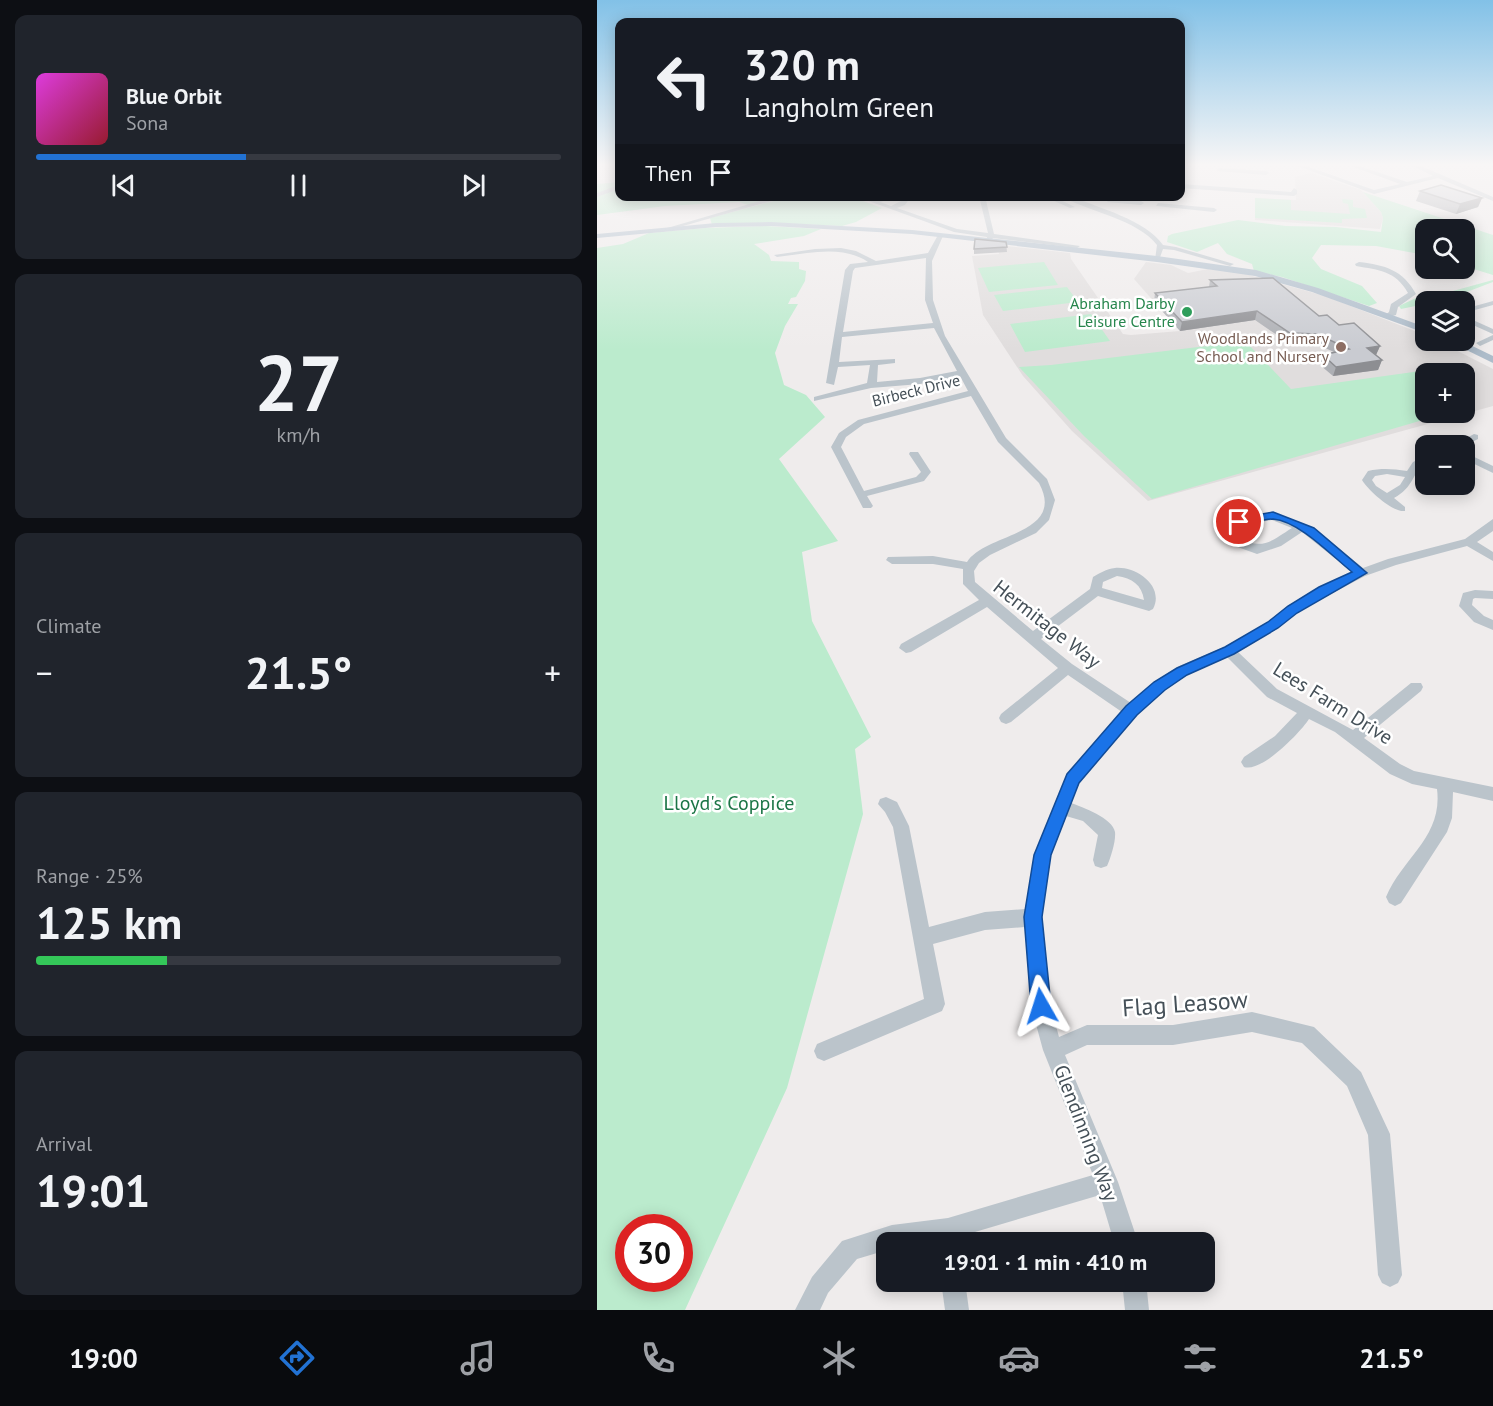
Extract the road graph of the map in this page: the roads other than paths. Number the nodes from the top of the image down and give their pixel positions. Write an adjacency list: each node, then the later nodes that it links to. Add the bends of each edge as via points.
1 (674, 227): 7 (street)
2 (695, 227): 7 (main road)
3 (815, 227): 9 (main road)
4 (942, 227): 10 (street)
5 (988, 227): 10 (street)
6 (1138, 227): 12 (street, via 1154,237)
7 (660, 231): 8 (main road)
8 (597, 236)
9 (940, 236): 10 (main road); 14 (street)
10 (990, 238): 11 (street); 15 (main road)
11 (1077, 246)
12 (1160, 247): 15 (street); 17 (street)
13 (777, 255): 16 (street, via 840,250 863,255)
14 (931, 255): 16 (street); 23 (street, Hermitage Way, via 929,300)
15 (1157, 259): 21 (main road, via 1256,273)
16 (875, 263): 26 (street, via 849,270)
17 (1230, 264)
18 (1359, 264): 21 (street, via 1400,274 1412,294 1394,306)
19 (1493, 303): 20 (street)
20 (1475, 308)
21 (1388, 316): 24 (main road)
22 (1475, 324): 25 (street)
23 (936, 325): 26 (street); 33 (street, Hermitage Way)
24 (1415, 326)
25 (1493, 334): 27 (street)
26 (838, 335): 32 (street)
27 (1480, 342)
28 (1474, 351): 29 (main road)
29 (1493, 360)
30 (892, 361): 31 (street)
31 (875, 362): 32 (street); 35 (street)
32 (835, 365): 34 (street)
33 (961, 373): 35 (street); 36 (street, Hermitage Way)
34 (831, 383)
35 (871, 385): 37 (street)
36 (973, 392): 43 (street, Birbeck Drive, via 861,422 842,435 837,447); 52 (street, Hermitage Way, via 1002,440 1045,484 1050,500 1047,514 1037,526 1024,536 980,555)
37 (817, 399)
38 (914, 454): 43 (street, via 926,472 920,479)
39 (1475, 461): 41 (street)
40 (1415, 468): 42 (street)
41 (1493, 470)
42 (1410, 475): 44 (street, via 1405,487); 44 (street, via 1372,473 1367,480)
43 (860, 495): 45 (street, Birbeck Drive)
44 (1387, 498): 46 (street)
45 (867, 506)
46 (1401, 509)
47 (1493, 523): 49 (street, Glendinning Way)
48 (1302, 527): 48 (street, via 1273,516 1239,522 1232,531 1236,542 1257,550); 53 (street)
49 (1469, 542): 50 (street); 53 (street, Glendinning Way)
50 (1493, 557)
51 (892, 560): 52 (street, via 933,560)
52 (969, 566): 56 (street, Hermitage Way, via 969,584)
53 (1361, 573): 60 (street, Glendinning Way, via 1292,609)
54 (1097, 591): 58 (street)
55 (1493, 595): 57 (street, via 1467,596 1465,606)
56 (987, 601): 58 (street, Hermitage Way); 59 (street)
57 (1493, 625)
58 (1033, 638): 61 (street, Hermitage Way)
59 (906, 648)
60 (1229, 651): 63 (street, Glendinning Way, via 1182,671); 64 (street, Lees Farm Drive, via 1272,693)
61 (1067, 668): 63 (street, Hermitage Way); 65 (street)
62 (1416, 687): 66 (street)
63 (1132, 711): 71 (street, Glendinning Way, via 1073,779)
64 (1305, 712): 66 (street, Lees Farm Drive); 67 (street, via 1288,737)
65 (1006, 718)
66 (1355, 737): 68 (street, Lees Farm Drive, via 1395,769)
67 (1249, 762)
68 (1444, 784): 69 (street, Lees Farm Drive); 73 (street, via 1446,819)
69 (1493, 794)
70 (886, 804): 75 (street, via 901,826)
71 (1061, 807): 72 (street, via 1088,816 1107,832); 74 (street, Glendinning Way, via 1043,855)
72 (1101, 861)
73 (1395, 897)
74 (1033, 917): 75 (street, via 985,921); 76 (street, Glendinning Way, via 1041,1006)
75 (922, 938): 77 (street, via 935,1004)
76 (1053, 1050): 78 (street, Glendinning Way); 82 (street, Flag Leasow, via 1087,1035 1173,1035 1252,1022 1307,1034 1354,1079 1379,1134)
77 (824, 1051)
78 (1107, 1182): 79 (street); 80 (street, Glendinning Way)
79 (960, 1232)
80 (1123, 1232)
81 (876, 1242): 85 (street, via 850,1249 820,1285)
82 (1389, 1275)
83 (955, 1292): 86 (street)
84 (1135, 1292): 87 (street)
85 (807, 1310)
86 (957, 1310)
87 (1137, 1310)

